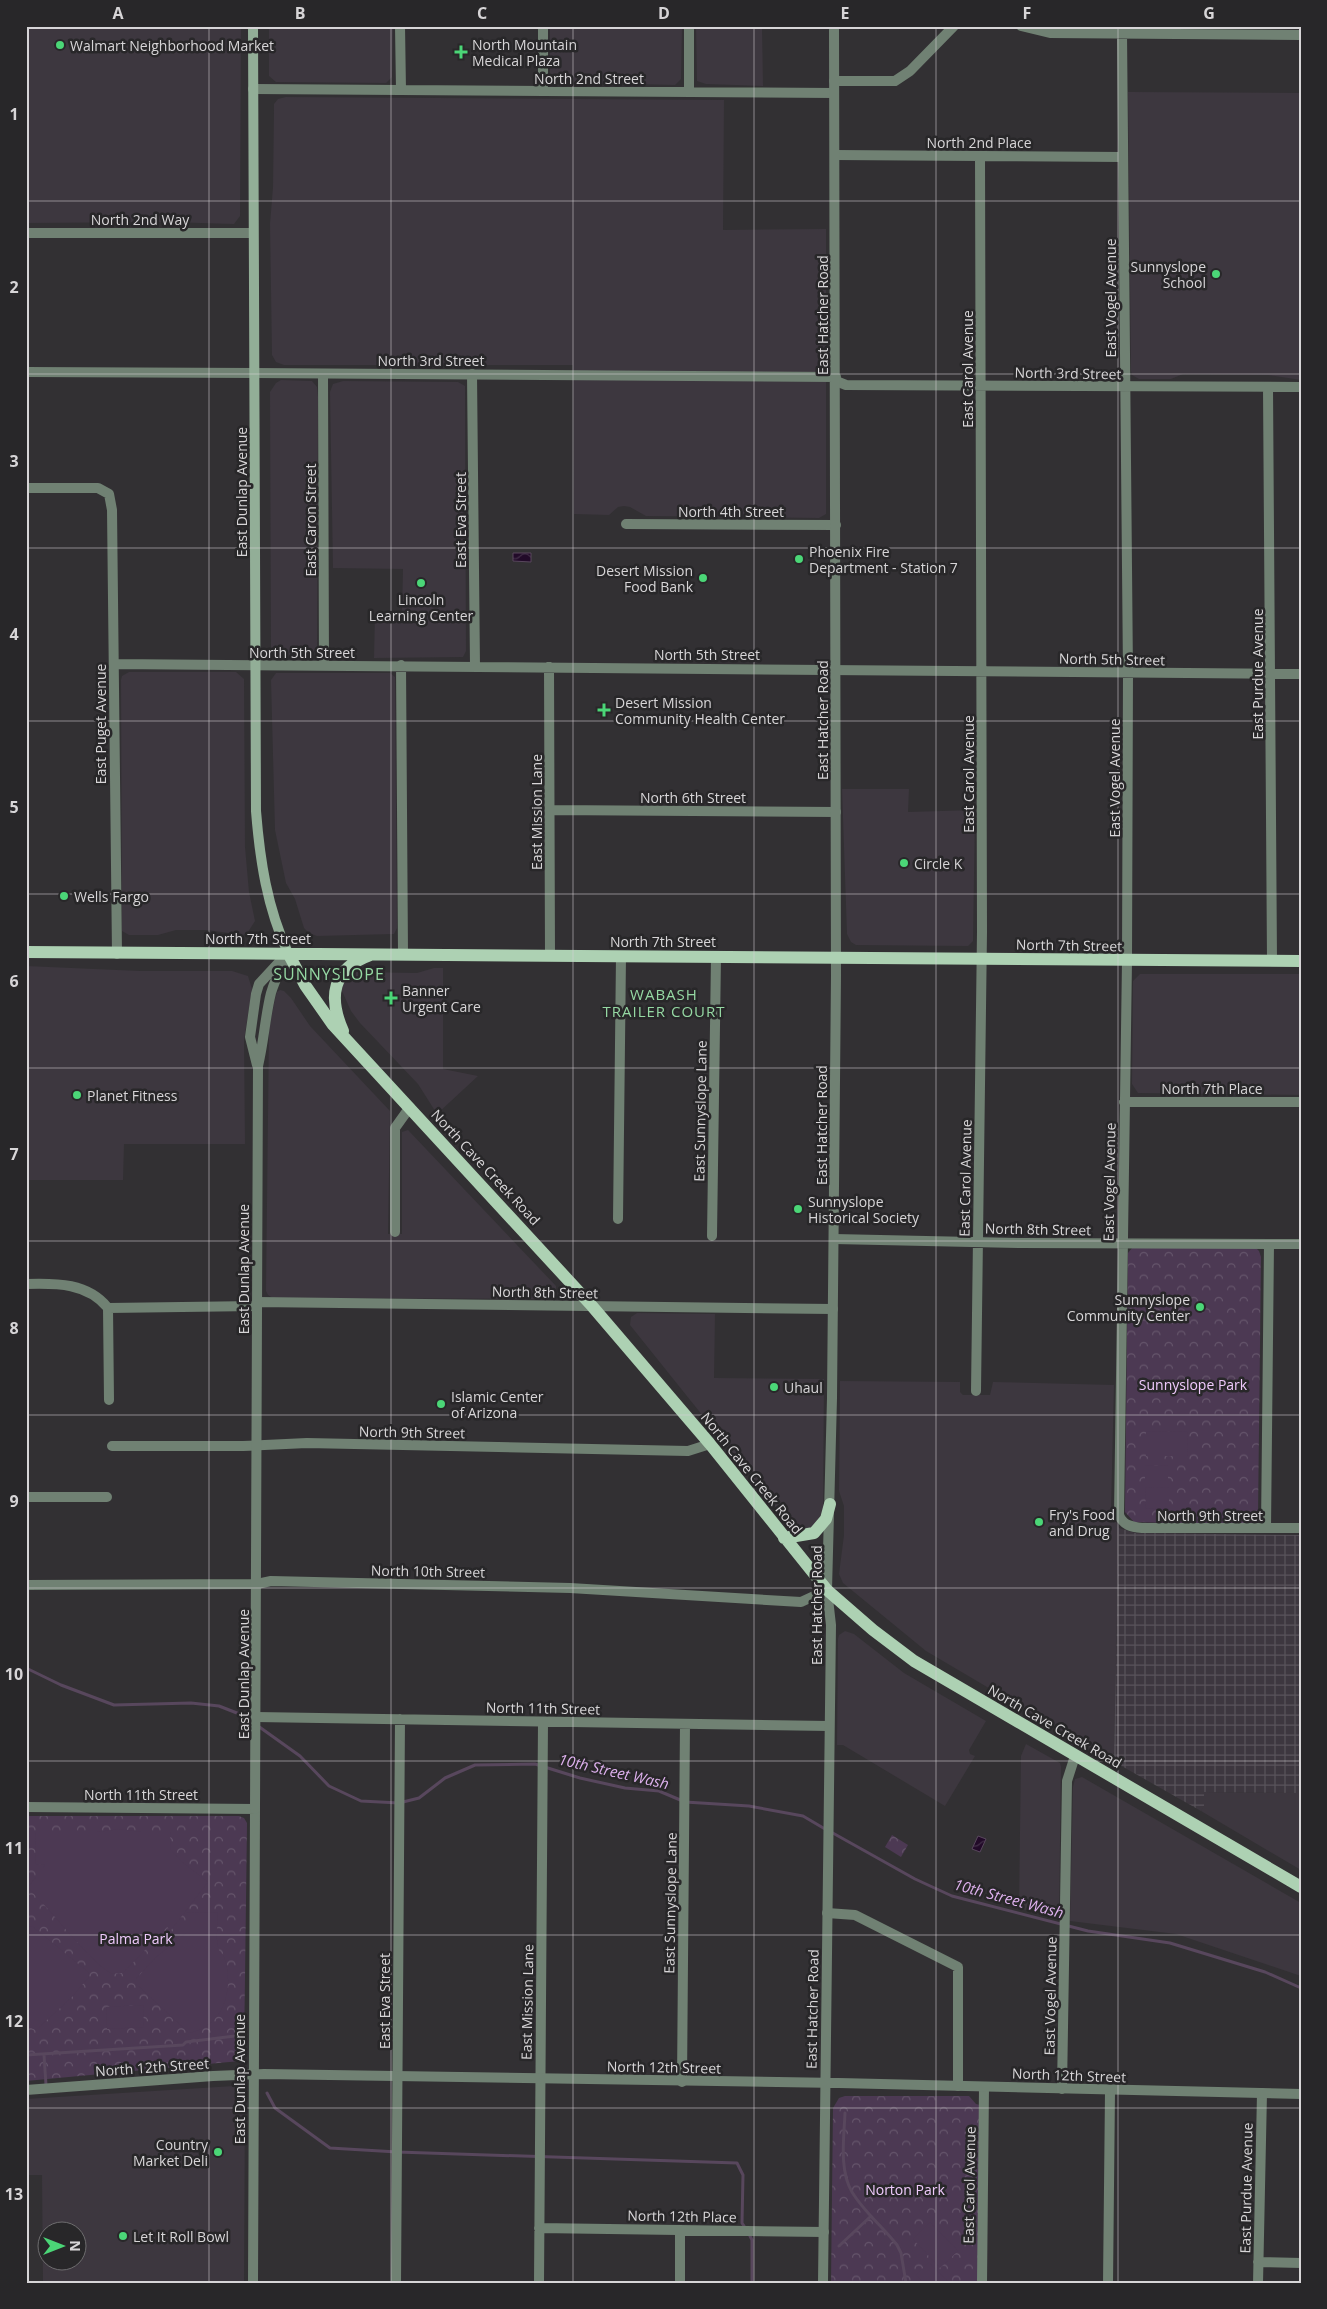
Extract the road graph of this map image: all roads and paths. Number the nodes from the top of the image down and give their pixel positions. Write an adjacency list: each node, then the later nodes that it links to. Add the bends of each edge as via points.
1 (253, 26): 11 (main road, East Dunlap Avenue)
2 (400, 26): 12 (street)
3 (543, 26): 13 (street)
4 (689, 26): 14 (street)
5 (834, 26): 10 (street, East Hatcher Road)
6 (954, 26): 10 (street, via 910,71 895,81)
7 (1021, 26): 8 (street, via 1050,33)
8 (1122, 33): 9 (street); 18 (street, East Vogel Avenue)
9 (1301, 35)
10 (834, 81): 15 (street, East Hatcher Road)
11 (253, 89): 12 (street, North 2nd Street); 20 (main road, East Dunlap Avenue)
12 (401, 90): 13 (street, North 2nd Street)
13 (543, 91): 14 (street, North 2nd Street)
14 (689, 92): 15 (street, North 2nd Street)
15 (834, 93): 16 (street, East Hatcher Road)
16 (835, 155): 17 (street, North 2nd Place); 25 (street, East Hatcher Road)
17 (980, 156): 18 (street, North 2nd Place); 26 (street, East Carol Avenue)
18 (1123, 157): 27 (street, East Vogel Avenue)
19 (26, 233): 20 (street, North 2nd Way)
20 (253, 233): 22 (main road, East Dunlap Avenue)
21 (26, 372): 22 (street, North 3rd Street)
22 (254, 373): 23 (street, North 3rd Street); 34 (main road, East Dunlap Avenue)
23 (323, 374): 24 (street, North 3rd Street); 35 (street, East Caron Street)
24 (472, 374): 25 (street, North 3rd Street); 37 (street, East Eva Street)
25 (836, 379): 26 (street, North 3rd Street, via 846,385); 32 (street, East Hatcher Road)
26 (981, 385): 27 (street, North 3rd Street); 40 (street, East Carol Avenue)
27 (1124, 387): 29 (street, North 3rd Street); 41 (street, East Vogel Avenue)
28 (1301, 387): 29 (street, North 3rd Street)
29 (1268, 388): 42 (street, East Purdue Avenue)
30 (26, 488): 33 (street, East Puget Avenue, via 98,488 109,494 112,510)
31 (626, 524): 32 (street, North 4th Street)
32 (836, 525): 39 (street, East Hatcher Road)
33 (114, 664): 34 (street, North 5th Street); 49 (street, East Puget Avenue)
34 (255, 665): 35 (street, North 5th Street); 47 (main road, East Dunlap Avenue, via 258,839 268,901)
35 (324, 665): 36 (street, North 5th Street)
36 (401, 665): 37 (street, North 5th Street); 50 (street)
37 (475, 666): 38 (street, North 5th Street)
38 (549, 667): 39 (street, North 5th Street); 44 (street, East Mission Lane)
39 (836, 669): 40 (street, North 5th Street); 45 (street, East Hatcher Road)
40 (982, 670): 41 (street, North 5th Street); 55 (street, East Carol Avenue)
41 (1128, 674): 42 (street, North 5th Street); 58 (street, East Vogel Avenue)
42 (1271, 674): 43 (street, North 5th Street); 56 (street, East Purdue Avenue)
43 (1301, 674)
44 (550, 810): 45 (street, North 6th Street); 51 (street, East Mission Lane)
45 (836, 812): 54 (street, East Hatcher Road)
46 (26, 952): 49 (main road, North 7th Street)
47 (288, 953): 48 (main road, North 7th Street); 49 (main road, North 7th Street); 59 (main road, North Cave Creek Road, via 318,1005); 60 (street, East Dunlap Avenue, via 272,990); 60 (street, East Dunlap Avenue, via 259,984 256,994 250,1037)
48 (375, 953): 50 (main road, North 7th Street); 59 (main road, via 357,960 338,978 336,1009)
49 (117, 954)
50 (403, 954): 51 (main road, North 7th Street)
51 (550, 956): 52 (main road, North 7th Street)
52 (620, 956): 53 (main road, North 7th Street); 64 (street)
53 (716, 956): 54 (main road, North 7th Street); 66 (street, East Sunnyslope Lane)
54 (836, 957): 55 (main road, North 7th Street); 67 (street, East Hatcher Road)
55 (981, 958): 58 (main road, North 7th Street); 68 (street, East Carol Avenue)
56 (1272, 960): 57 (main road, North 7th Street); 58 (main road, North 7th Street)
57 (1301, 960)
58 (1127, 961): 61 (street, East Vogel Avenue)
59 (347, 1040): 63 (main road, North Cave Creek Road)
60 (258, 1066): 73 (street, East Dunlap Avenue)
61 (1124, 1102): 62 (street, North 7th Place); 69 (street, East Vogel Avenue)
62 (1301, 1102)
63 (410, 1107): 65 (street, via 395,1128); 74 (main road, North Cave Creek Road)
64 (618, 1219)
65 (395, 1232)
66 (712, 1236)
67 (834, 1239): 68 (street, North 8th Street); 76 (street, East Hatcher Road)
68 (978, 1243): 69 (street, North 8th Street); 77 (street, East Carol Avenue)
69 (1122, 1243): 70 (street, North 8th Street); 85 (street, East Vogel Avenue, via 1118,1508)
70 (1269, 1244): 71 (street, North 8th Street); 86 (street)
71 (1301, 1244)
72 (26, 1284): 75 (street, via 78,1287 101,1299)
73 (257, 1304): 74 (street, North 8th Street); 75 (street, North 8th Street); 79 (street, East Dunlap Avenue)
74 (592, 1306): 76 (street, North 8th Street); 80 (main road, North Cave Creek Road)
75 (108, 1308): 78 (street)
76 (833, 1309): 84 (street, East Hatcher Road)
77 (976, 1391)
78 (109, 1400)
79 (257, 1444): 80 (street, North 9th Street, via 688,1451); 81 (street, North 9th Street); 89 (street, East Dunlap Avenue)
80 (710, 1444): 88 (main road, North Cave Creek Road)
81 (112, 1446)
82 (26, 1497): 83 (street)
83 (107, 1497)
84 (830, 1504): 88 (main road, via 826,1519 814,1533); 91 (street, East Hatcher Road)
85 (1121, 1521): 86 (street, North 9th Street, via 1131,1527 1142,1528)
86 (1266, 1528): 87 (street, North 9th Street)
87 (1301, 1528)
88 (784, 1538): 91 (main road, North Cave Creek Road)
89 (257, 1584): 90 (street, North 10th Street); 91 (street, North 10th Street, via 271,1581 570,1588 800,1602); 92 (street, East Dunlap Avenue)
90 (26, 1585)
91 (827, 1590): 96 (street, East Hatcher Road, via 831,1625); 97 (main road, North Cave Creek Road, via 914,1661)
92 (256, 1717): 93 (street, North 11th Street); 99 (street, East Dunlap Avenue)
93 (400, 1719): 94 (street, North 11th Street); 103 (street, East Eva Street)
94 (543, 1722): 95 (street, North 11th Street); 104 (street, East Mission Lane)
95 (685, 1724): 96 (street, North 11th Street); 105 (street, East Sunnyslope Lane)
96 (829, 1726): 101 (street, East Hatcher Road)
97 (1075, 1756): 100 (main road, North Cave Creek Road); 109 (street, East Vogel Avenue, via 1067,1781)
98 (26, 1807): 99 (street, North 11th Street)
99 (255, 1809): 102 (street, East Dunlap Avenue)
100 (1301, 1887)
101 (827, 1913): 106 (street, East Hatcher Road); 107 (street, via 851,1914 866,1920 958,1967)
102 (253, 2075): 103 (street, North 12th Street); 110 (street, North 12th Street); 119 (street, East Dunlap Avenue)
103 (397, 2075): 104 (street, North 12th Street); 120 (street, East Eva Street)
104 (540, 2078): 105 (street, North 12th Street); 114 (street, East Mission Lane)
105 (682, 2082): 106 (street, North 12th Street)
106 (825, 2083): 107 (street, North 12th Street); 116 (street, East Hatcher Road)
107 (958, 2086): 108 (street, North 12th Street)
108 (984, 2087): 109 (street, North 12th Street); 124 (street, East Carol Avenue)
109 (1062, 2089): 111 (street, North 12th Street)
110 (26, 2090)
111 (1110, 2091): 112 (street, North 12th Street); 125 (street)
112 (1262, 2093): 113 (street, North 12th Street); 117 (street, East Purdue Avenue)
113 (1301, 2094)
114 (540, 2228): 115 (street, North 12th Place); 121 (street, East Mission Lane)
115 (680, 2230): 116 (street, North 12th Place); 122 (street)
116 (824, 2232): 123 (street, East Hatcher Road)
117 (1258, 2262): 118 (street); 126 (street, East Purdue Avenue)
118 (1301, 2263)
119 (253, 2283)
120 (396, 2283)
121 (539, 2283)
122 (680, 2283)
123 (823, 2283)
124 (982, 2283)
125 (1108, 2283)
126 (1258, 2283)

